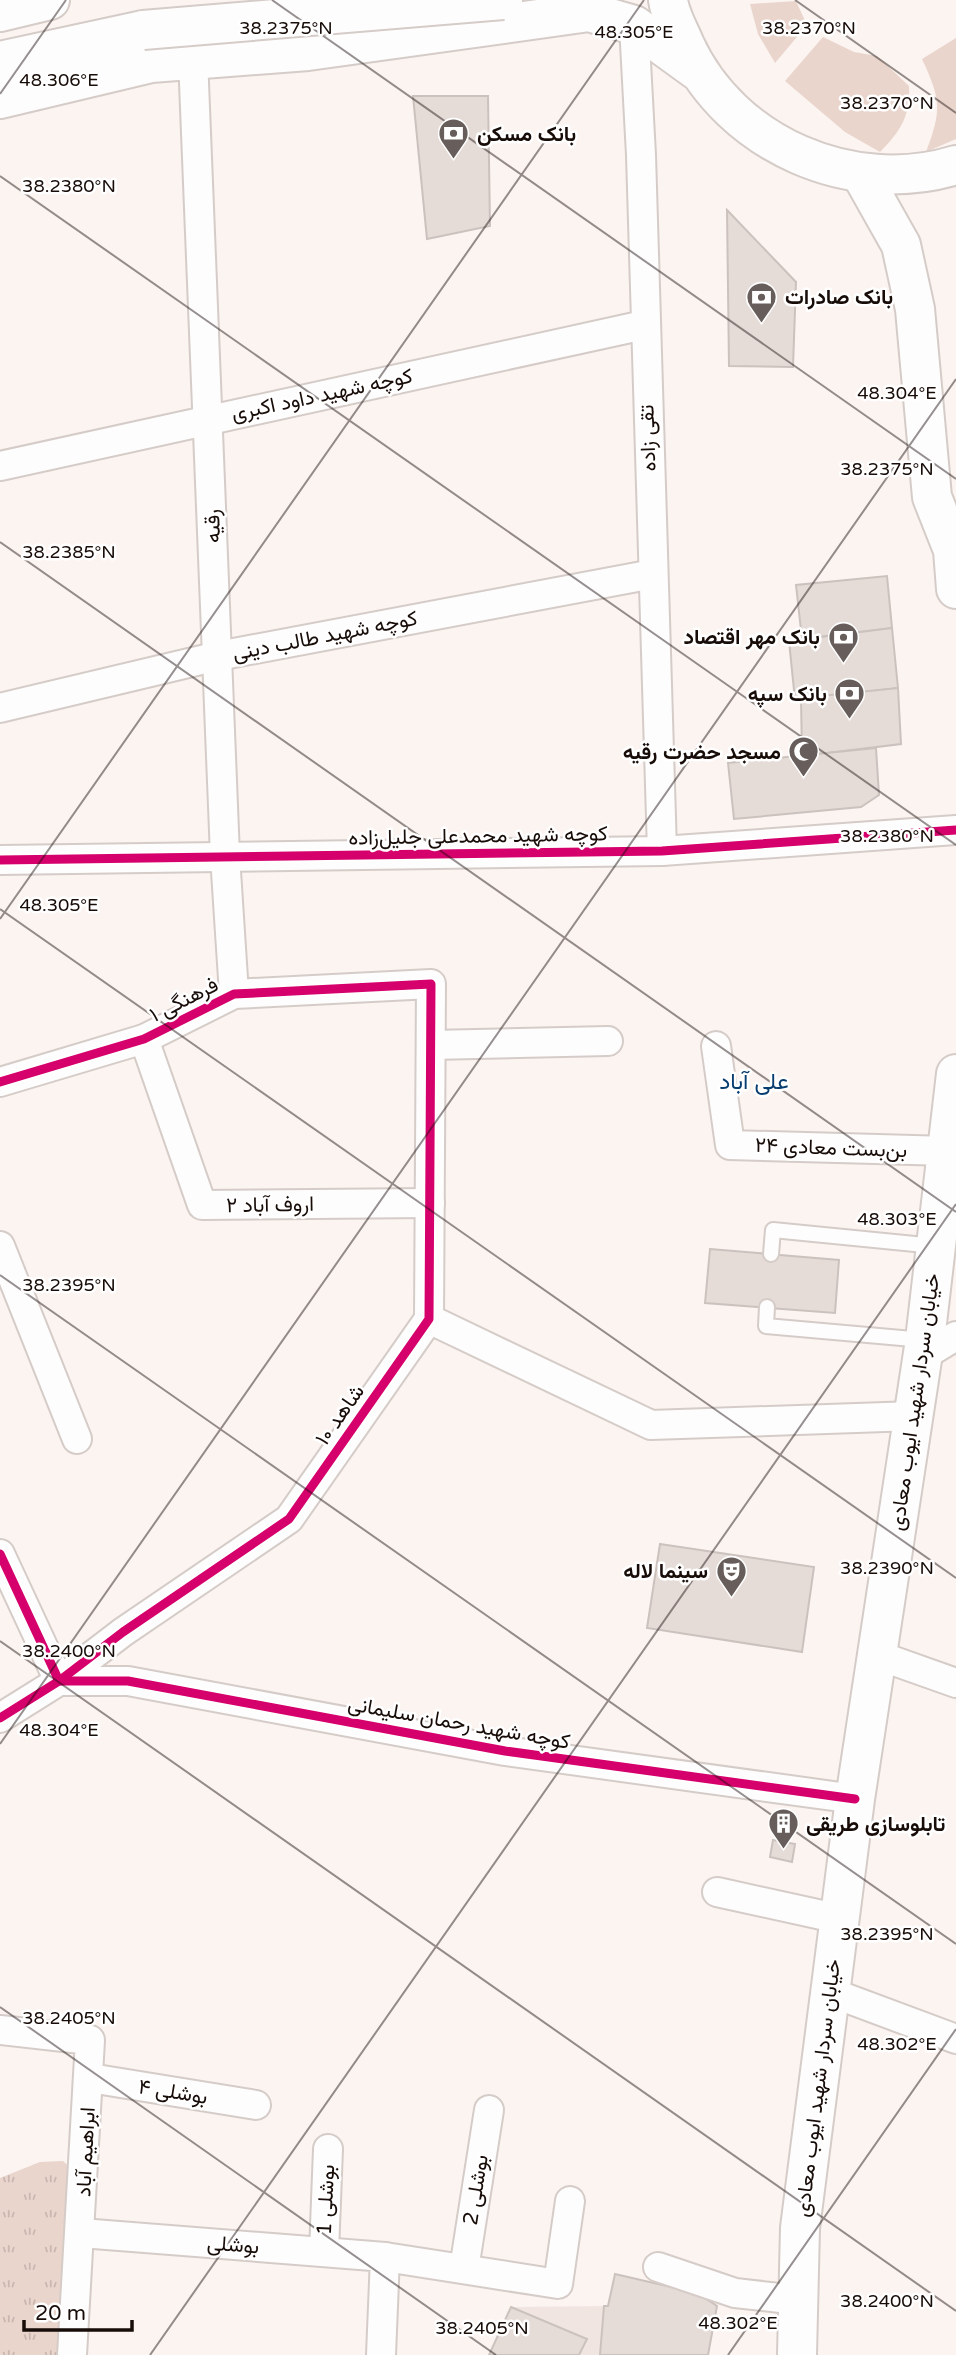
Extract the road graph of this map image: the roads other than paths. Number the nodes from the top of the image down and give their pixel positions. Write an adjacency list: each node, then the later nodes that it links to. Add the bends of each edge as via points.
1 (50, 0): 5 (main road)
2 (344, 0): 7 (main road)
3 (503, 0): 9 (main road, bridge, via 143,30)
4 (668, 0): 10 (main road)
5 (0, 12)
6 (634, 25): 7 (main road, via 589,12); 10 (main road); 14 (street, تقی زاده)
7 (308, 51): 8 (main road)
8 (193, 58): 11 (main road, via 151,63); 15 (street, رقیه)
9 (0, 61)
10 (696, 70): 13 (main road, via 740,120 796,155)
11 (0, 99)
12 (956, 165): 13 (main road, via 928,174)
13 (861, 174): 17 (main road, via 901,245 915,309 932,497)
14 (645, 326): 15 (street, کوچه شهید داود اکبری); 18 (street, تقی زاده)
15 (208, 420): 16 (street, کوچه شهید داود اکبری); 20 (street, رقیه)
16 (0, 466)
17 (954, 546): 19 (main road)
18 (653, 575): 20 (street, کوچه شهید طالب دینی); 23 (street, تقی زاده)
19 (956, 589)
20 (218, 656): 21 (street, کوچه شهید طالب دینی); 24 (street, رقیه)
21 (0, 708)
22 (956, 830): 23 (street, کوچه شهید محمدعلی جلیل‌زاده)
23 (662, 851): 24 (street, کوچه شهید محمدعلی جلیل‌زاده)
24 (225, 856): 25 (street, کوچه شهید محمدعلی جلیل‌زاده); 26 (street, رقیه)
25 (0, 860)
26 (234, 994): 27 (street, فرهنگی ۱); 29 (street, فرهنگی ۱, via 432,984)
27 (144, 1040): 32 (street, فرهنگی ۱); 34 (street, اروف آباد ۲, via 202,1205)
28 (608, 1041): 29 (street)
29 (431, 1045): 34 (street)
30 (716, 1046): 33 (street, بن‌بست معادی ۲۴, via 730,1145)
31 (956, 1074): 33 (main road, خیابان سردار شهید ایوب معادی)
32 (0, 1082)
33 (949, 1151): 36 (main road, خیابان سردار شهید ایوب معادی)
34 (430, 1203): 39 (street)
35 (0, 1246): 42 (street)
36 (937, 1247): 37 (lane, via 773,1230); 40 (main road, خیابان سردار شهید ایوب معادی)
37 (771, 1254)
38 (767, 1307): 40 (lane, via 766,1326)
39 (429, 1319): 41 (street, via 651,1425); 45 (street, شاهد ۱۰, via 289,1519)
40 (935, 1344): 41 (main road, خیابان سردار شهید ایوب معادی)
41 (914, 1416): 44 (main road, خیابان سردار شهید ایوب معادی)
42 (77, 1439)
43 (0, 1554): 45 (street)
44 (877, 1655): 46 (street); 48 (main road, خیابان سردار شهید ایوب معادی)
45 (59, 1681): 47 (street, شاهد ۱۰); 48 (street, کوچه شهید رحمان سلیمانی, via 128,1681 505,1751)
46 (956, 1683)
47 (0, 1718)
48 (855, 1798): 50 (main road, خیابان سردار شهید ایوب معادی)
49 (717, 1892): 50 (street)
50 (839, 1919): 51 (main road, خیابان سردار شهید ایوب معادی)
51 (830, 1992): 53 (street); 64 (main road, خیابان سردار شهید ایوب معادی, via 800,2228)
52 (0, 2030): 54 (street, ابراهیم آباد, via 90,2040)
53 (956, 2039)
54 (90, 2078): 55 (street, بوشلی ۴); 59 (street, ابراهیم آباد)
55 (256, 2105)
56 (489, 2110): 63 (street, بوشلی 2)
57 (328, 2149): 60 (street, بوشلی 1)
58 (570, 2201): 63 (street, بوشلی, via 558,2284)
59 (81, 2233): 60 (street, بوشلی); 65 (street, ابراهیم آباد)
60 (324, 2252): 61 (street, بوشلی)
61 (385, 2258): 63 (street, بوشلی); 66 (street)
62 (658, 2267): 64 (street, via 735,2293)
63 (464, 2269)
64 (798, 2300): 67 (main road, خیابان سردار شهید ایوب معادی)
65 (72, 2355)
66 (381, 2355)
67 (797, 2355)

